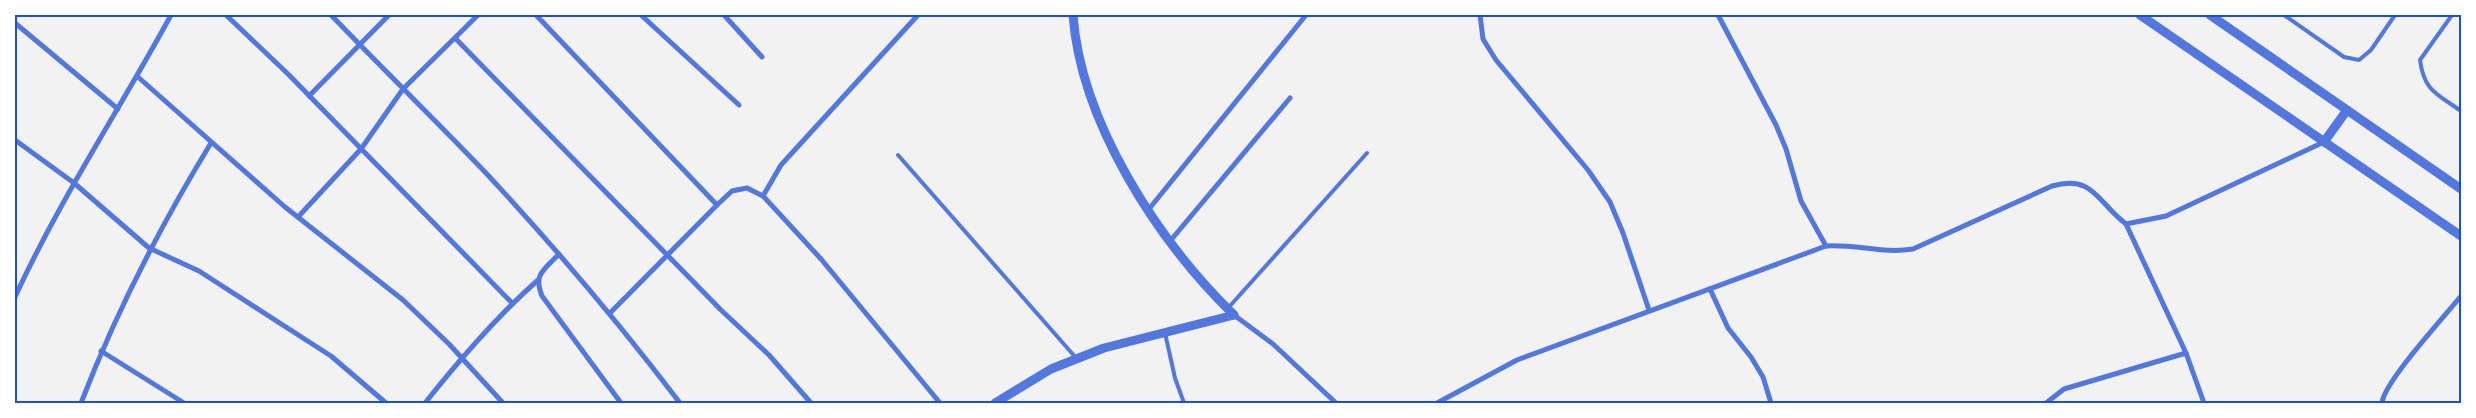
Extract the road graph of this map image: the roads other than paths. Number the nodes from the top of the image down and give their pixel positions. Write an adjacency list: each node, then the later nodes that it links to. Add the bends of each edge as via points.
1 (171, 15): 23 (street)
2 (226, 15): 25 (street)
3 (331, 15): 21 (street)
4 (389, 15): 21 (street)
5 (478, 15): 20 (street)
6 (536, 15): 40 (street)
7 (641, 15): 27 (street)
8 (724, 15): 22 (street)
9 (918, 15): 39 (street, via 781,165)
10 (1073, 15): 41 (street, via 1075,42 1090,99 1118,160)
11 (1306, 15): 41 (street)
12 (1480, 15): 55 (street, via 1483,39 1496,60 1588,170 1610,202)
13 (1718, 15): 46 (street, via 1776,125 1800,201)
14 (2140, 15): 32 (street)
15 (2210, 15): 29 (street)
16 (2284, 15): 17 (lane, via 2344,57 2359,60 2371,50)
17 (2395, 15)
18 (2452, 15): 30 (lane, via 2420,60 2422,79)
19 (15, 23): 28 (street)
20 (455, 38): 24 (street); 49 (street)
21 (360, 45): 24 (street); 25 (street)
22 (762, 57)
23 (138, 77): 28 (street); 33 (street)
24 (403, 89): 34 (street); 48 (street, via 485,172)
25 (309, 96): 34 (street)
26 (1290, 98): 45 (street)
27 (739, 105)
28 (118, 109): 37 (street)
29 (2347, 110): 32 (street); 38 (street)
30 (2461, 111)
31 (15, 140): 37 (street)
32 (2324, 142): 43 (street, via 2166,216); 44 (street)
33 (211, 143): 42 (street); 47 (street)
34 (361, 149): 42 (street); 54 (street)
35 (1367, 153): 56 (lane)
36 (898, 155): 62 (lane)
37 (74, 183): 47 (street); 52 (street)
38 (2461, 189)
39 (763, 196): 40 (street, via 748,188 732,191); 71 (street, via 834,274)
40 (717, 205): 49 (street)
41 (1149, 209): 45 (street)
42 (298, 217): 61 (street, via 403,300)
43 (2126, 224): 46 (street, via 2083,184 2068,182 2052,186 1914,249 1894,252 1845,244); 60 (street)
44 (2461, 236)
45 (1171, 240): 56 (street, via 1207,289)
46 (1826, 246): 51 (street)
47 (149, 248): 59 (street); 65 (street, via 199,271 331,356)
48 (559, 254): 50 (street); 57 (street)
49 (667, 255): 57 (street); 70 (street, via 769,355)
50 (538, 280): 54 (street); 68 (street, via 542,296)
51 (1710, 289): 55 (street); 76 (street, via 1728,328 1763,377)
52 (15, 296)
53 (2461, 296): 79 (street, via 2395,378)
54 (512, 303): 61 (street)
55 (1649, 310): 75 (street, via 1517,360)
56 (1230, 312): 58 (street); 74 (street, via 1272,344)
57 (610, 314): 69 (street)
58 (1165, 333): 62 (street, via 1104,348); 73 (lane)
59 (102, 351): 63 (street); 64 (street)
60 (2186, 353): 77 (street, via 2064,388); 78 (street)
61 (461, 357): 66 (street); 67 (street)
62 (1077, 359): 72 (street, via 1051,369)
63 (81, 403)
64 (184, 403)
65 (386, 403)
66 (425, 403)
67 (503, 403)
68 (621, 403)
69 (680, 403)
70 (812, 403)
71 (940, 403)
72 (995, 403)
73 (1184, 403)
74 (1336, 403)
75 (1437, 403)
76 (1771, 403)
77 (2046, 403)
78 (2204, 403)
79 (2382, 403)

